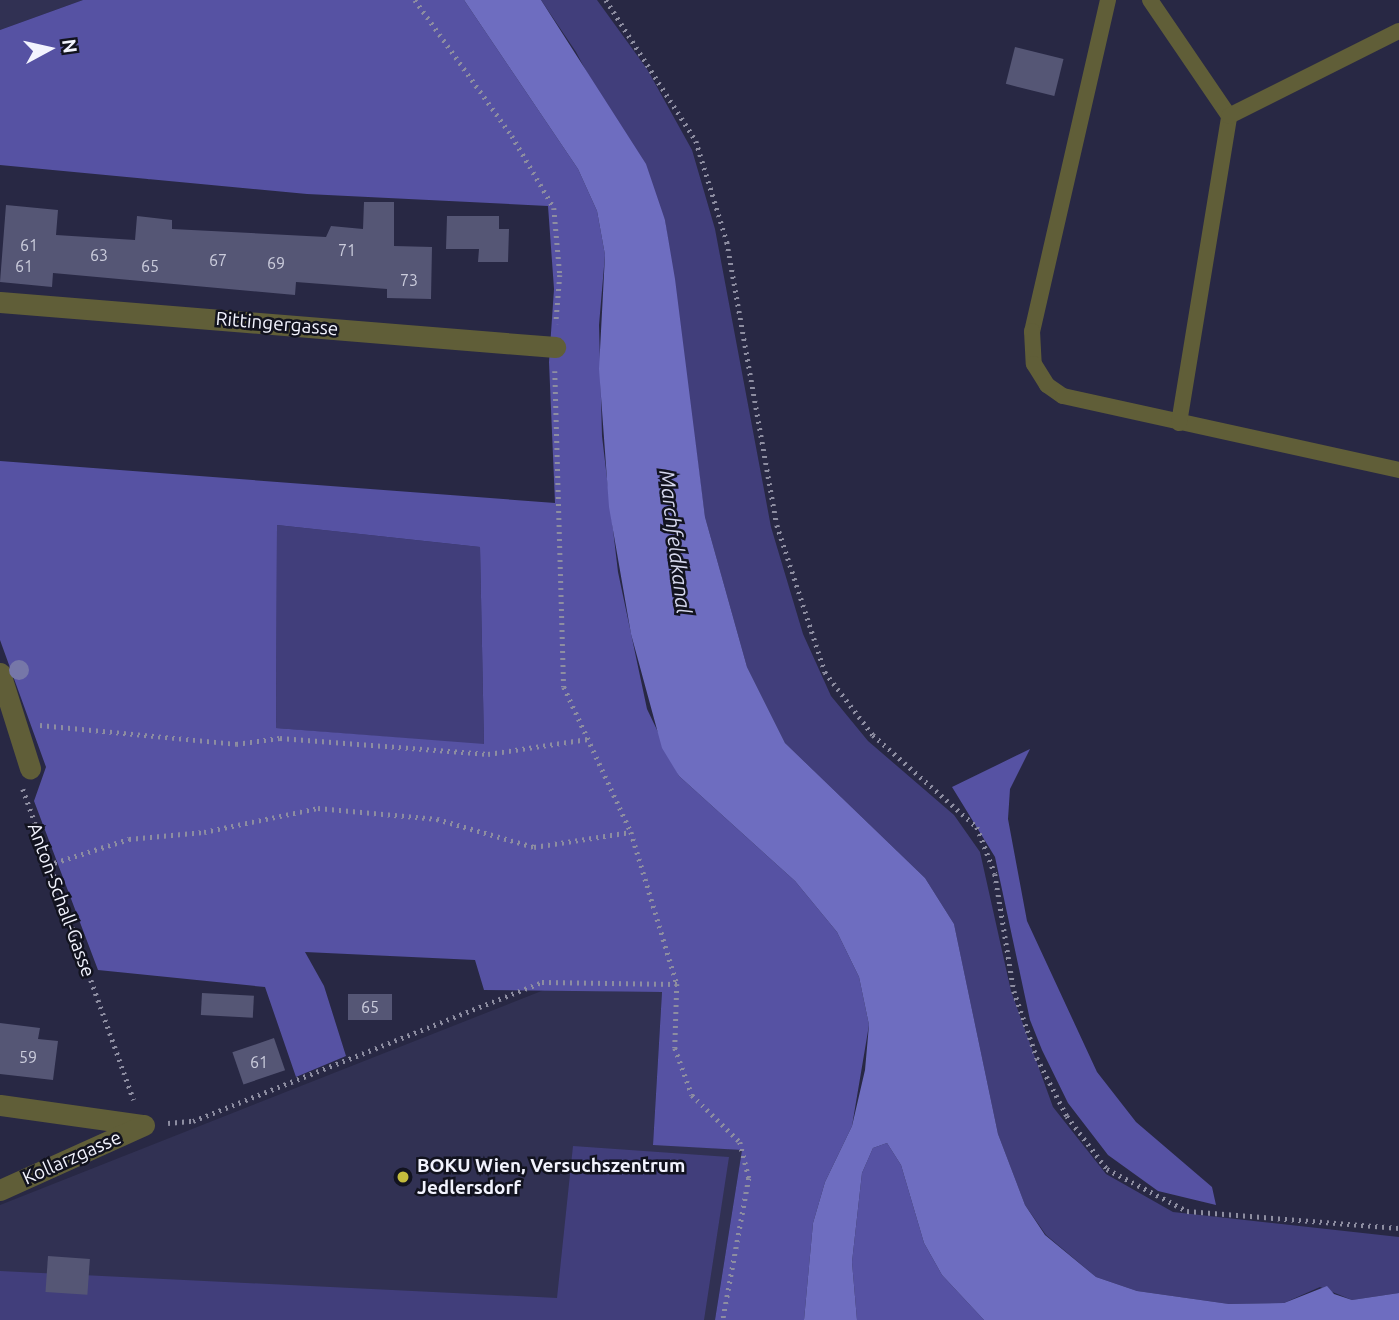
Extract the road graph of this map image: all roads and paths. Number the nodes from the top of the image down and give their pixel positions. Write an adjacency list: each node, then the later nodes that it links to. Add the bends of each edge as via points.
1 (415, 0): 8 (path, via 512,136 554,208 560,275)
2 (606, 0): 21 (path, via 696,141 727,242 778,525 825,672 873,735 976,827 995,874 1014,991 1037,1058 1068,1116 1107,1169 1187,1211)
3 (1108, 0): 9 (lane, via 1032,331 1034,364 1047,385 1063,396)
4 (1150, 0): 6 (lane)
5 (1399, 31): 6 (lane)
6 (1229, 116): 9 (lane)
7 (0, 302): 8 (street, Rittingergasse)
8 (555, 347): 13 (path, via 564,687)
9 (1179, 423): 10 (lane)
10 (1399, 470)
11 (0, 673): 12 (street)
12 (19, 724): 13 (path, via 127,729 236,744 280,738 488,754); 14 (street)
13 (588, 739): 15 (path)
14 (30, 768): 16 (path, Anton-Schall-Gasse, via 23,792)
15 (631, 832): 16 (path, via 534,847 437,819 318,808 204,832 130,839); 17 (path)
16 (48, 865): 19 (path, Anton-Schall-Gasse)
17 (677, 984): 19 (path, via 542,982 193,1121); 22 (path, via 675,1048 692,1095 740,1142 749,1178)
18 (0, 1105): 19 (street)
19 (144, 1125): 20 (street, Kollarzgasse)
20 (0, 1190)
21 (1399, 1228)
22 (723, 1320)

